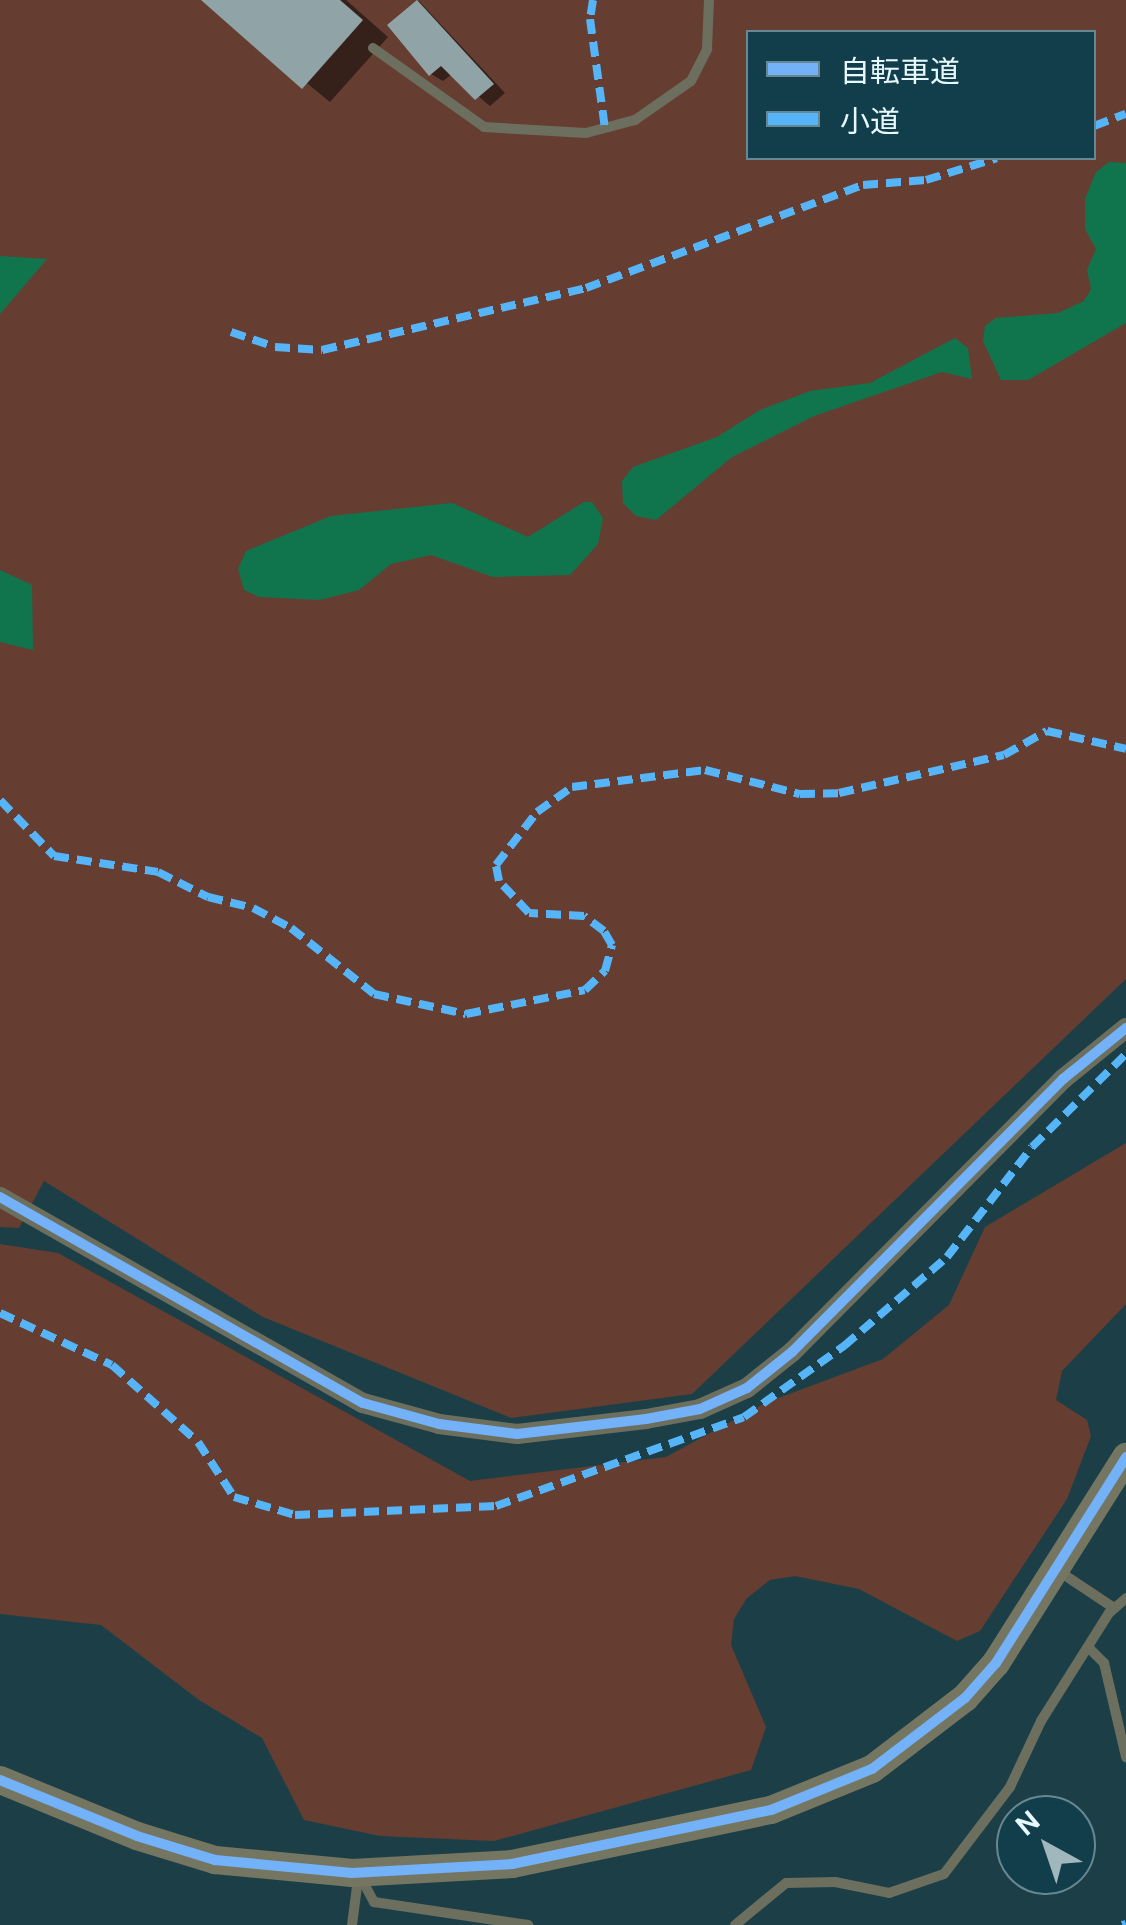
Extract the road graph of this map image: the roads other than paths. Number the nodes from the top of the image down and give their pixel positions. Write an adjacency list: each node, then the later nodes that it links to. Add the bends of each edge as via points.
1 (709, 0): 2 (lane, via 707,48 691,81 635,120 586,132 484,127)
2 (373, 48)
3 (1126, 1028): 4 (street, via 1064,1079 792,1352 747,1388 646,1419 517,1434 439,1424 363,1404)
4 (0, 1196)
5 (1126, 1457): 6 (street)
6 (1056, 1570): 8 (lane); 12 (street, via 965,1698 898,1753 830,1788 771,1810 614,1847 430,1873)
7 (1126, 1598): 8 (lane)
8 (1114, 1608): 9 (lane)
9 (1088, 1647): 10 (lane, via 1104,1663); 15 (lane, via 1028,1742 1010,1786 944,1874 889,1894 835,1882 786,1883)
10 (1126, 1757)
11 (0, 1780): 12 (street, via 215,1860)
12 (359, 1873): 13 (lane); 14 (lane, via 374,1902)
13 (352, 1925)
14 (528, 1925)
15 (735, 1925)

